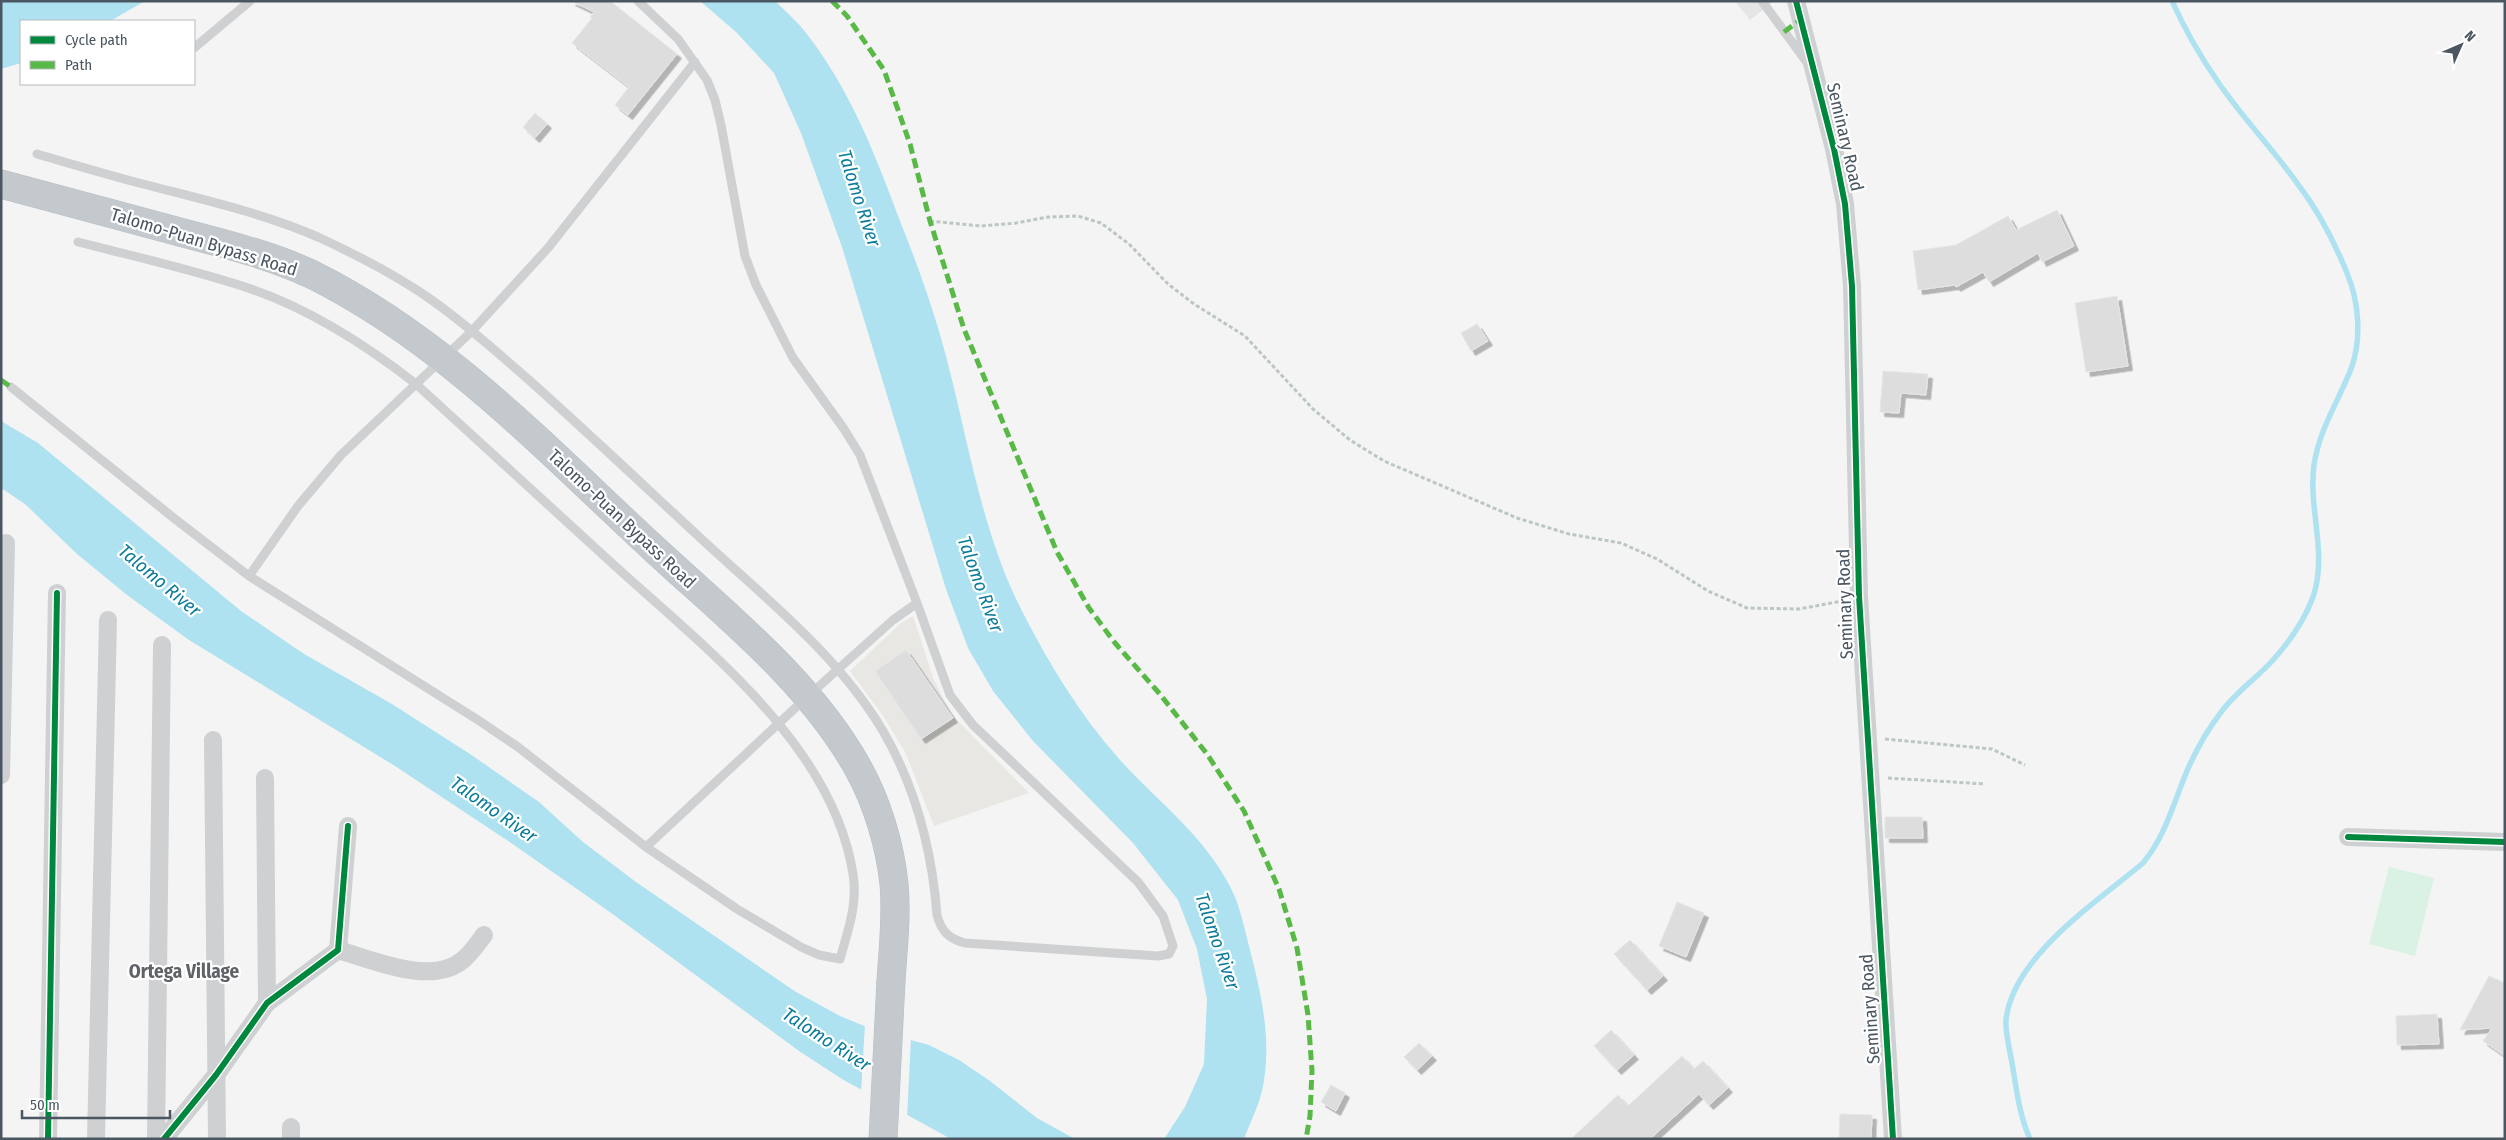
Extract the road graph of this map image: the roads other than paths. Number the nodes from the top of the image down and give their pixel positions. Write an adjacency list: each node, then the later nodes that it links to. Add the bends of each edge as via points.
1 (250, 1): 5 (lane)
2 (638, 1): 6 (lane, via 678,39)
3 (1762, 1): 7 (lane)
4 (1796, 1): 7 (street, Seminary Road)
5 (195, 47)
6 (695, 62): 11 (lane, via 548,248); 18 (lane, via 715,100 745,256 756,285 793,358 860,455)
7 (1814, 72): 41 (street, Seminary Road, via 1844,204 1852,286 1859,596)
8 (37, 154): 11 (lane, via 229,205 319,238 430,298)
9 (1, 184): 12 (highway, Talomo-Puan Bypass Road, via 275,259 356,298)
10 (78, 242): 13 (lane, via 217,278 291,306 378,354)
11 (472, 330): 12 (lane); 21 (lane, via 622,463)
12 (444, 358): 13 (lane); 22 (highway, Talomo-Puan Bypass Road, via 497,403 756,644)
13 (416, 384): 16 (lane, via 317,483); 23 (lane, via 697,641)
14 (11, 387): 16 (lane)
15 (6, 543): 25 (street)
16 (249, 576): 30 (lane, via 478,720)
17 (57, 593): 35 (street)
18 (917, 603): 21 (lane, via 902,612); 21 (lane, via 947,687 960,710 1138,882 1163,916 1173,946 1169,954 1158,956 965,943 946,935 936,915 931,865 918,807 902,766 882,730)
19 (108, 620): 36 (street)
20 (162, 645): 37 (street)
21 (838, 670): 22 (lane)
22 (807, 697): 23 (lane); 40 (highway, Talomo-Puan Bypass Road, bridge, via 858,768 875,806 894,884)
23 (778, 724): 30 (lane); 30 (lane, via 817,777 845,840 856,898 840,959 819,954 782,936)
24 (213, 740): 34 (street)
25 (1, 775)
26 (265, 778): 33 (street)
27 (348, 826): 32 (street)
28 (2348, 837): 29 (street)
29 (2505, 842)
30 (646, 847)
31 (484, 935): 32 (street, via 464,960 448,969 432,972 413,971)
32 (338, 950): 33 (street)
33 (267, 1003): 34 (street)
34 (216, 1075): 38 (street); 39 (street)
35 (48, 1139)
36 (96, 1139)
37 (156, 1139)
38 (164, 1139)
39 (217, 1139)
40 (883, 1139)
41 (1893, 1139)

